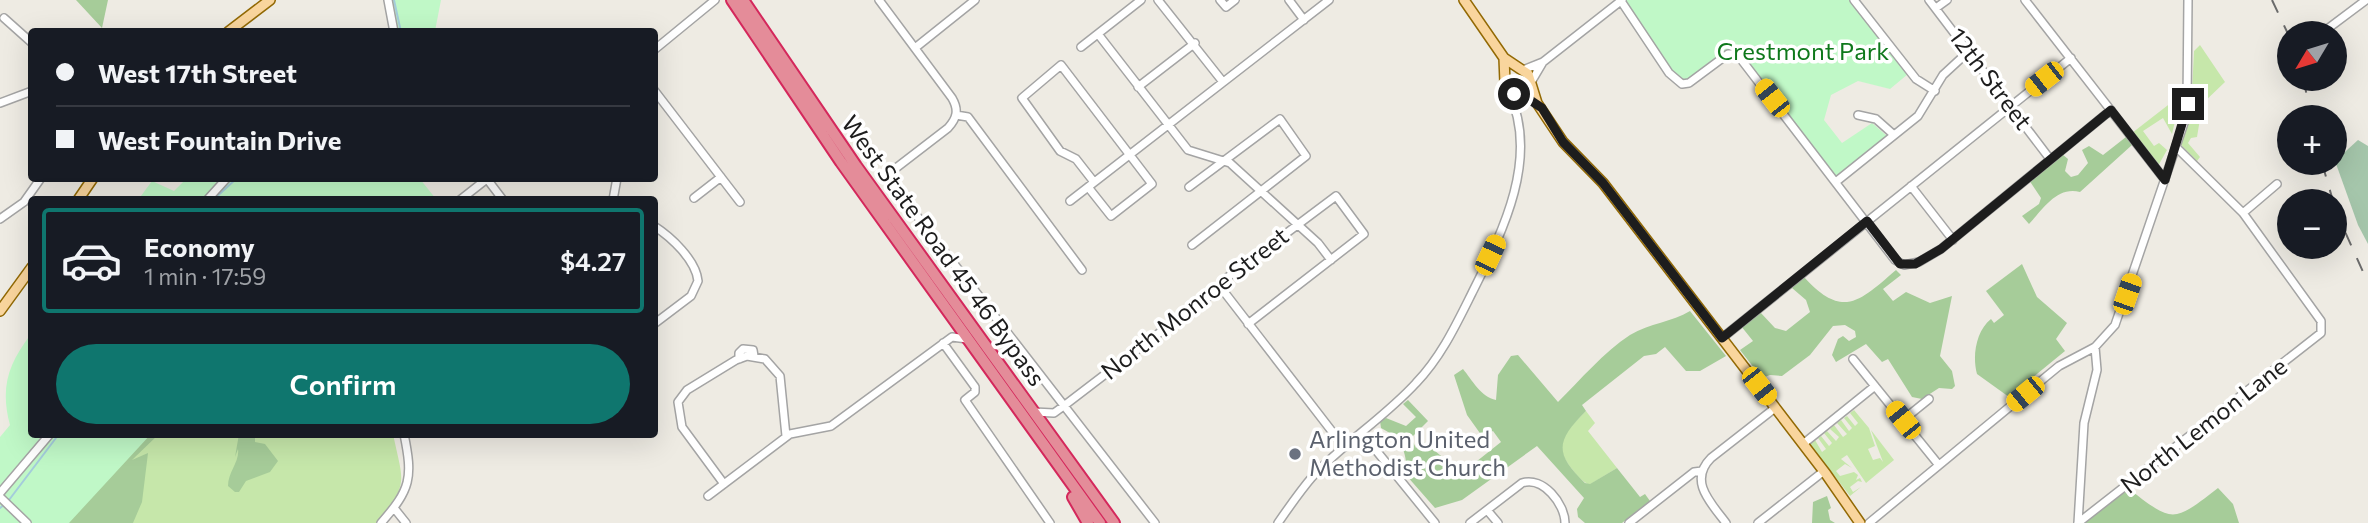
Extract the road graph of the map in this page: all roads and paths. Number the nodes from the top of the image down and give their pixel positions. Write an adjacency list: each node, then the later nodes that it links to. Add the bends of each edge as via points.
1 (388, 0): 27 (street)
2 (715, 0): 31 (street)
3 (732, 0): 79 (highway, West State Road 45 46 Bypass)
4 (743, 0): 81 (highway, West State Road 45 46 Bypass)
5 (879, 0): 33 (street)
6 (975, 0): 33 (street)
7 (1141, 0): 28 (street)
8 (1158, 0): 30 (street)
9 (1220, 0): 10 (street, via 1226,7)
10 (1235, 0)
11 (1289, 0): 24 (street)
12 (1329, 0): 24 (street)
13 (1464, 0): 35 (main road)
14 (1622, 0): 37 (street); 63 (street, via 1669,73 1682,84 1733,53)
15 (1854, 0): 45 (street, via 1916,79)
16 (1930, 0): 22 (street, 12th Street)
17 (1947, 0): 22 (street)
18 (2025, 0): 36 (street)
19 (2188, 0): 57 (street, via 2188,104)
20 (2366, 0): 25 (street)
21 (267, 1): 26 (main road)
22 (1936, 8): 34 (street, 12th Street)
23 (5, 18): 29 (street)
24 (1304, 20): 40 (street)
25 (2338, 21)
26 (233, 28)
27 (393, 28)
28 (1098, 34): 32 (street); 42 (street)
29 (28, 39)
30 (1195, 43): 40 (street); 42 (street)
31 (658, 47)
32 (1082, 47)
33 (915, 48): 53 (street, via 952,98)
34 (1969, 51): 45 (street, via 1943,75); 50 (street, 12th Street)
35 (1504, 58): 38 (main road); 39 (main road)
36 (2071, 58): 50 (street); 52 (street)
37 (1543, 62): 38 (street); 41 (street)
38 (1522, 70): 39 (main road); 41 (main road)
39 (1506, 75): 43 (main road)
40 (1223, 82): 55 (street)
41 (1530, 85): 46 (main road); 49 (main road)
42 (1138, 87): 55 (street)
43 (1508, 91): 46 (main road); 51 (street)
44 (28, 92): 48 (street)
45 (1935, 92): 56 (street, via 1918,116)
46 (1521, 94): 49 (main road); 51 (street)
47 (658, 95): 61 (street)
48 (0, 103)
49 (1537, 103): 97 (main road)
50 (2011, 106): 59 (street, 12th Street); 69 (street)
51 (1518, 110): 112 (street, via 1516,186 1478,280 1431,367)
52 (2111, 110): 59 (street); 62 (street)
53 (956, 115): 89 (street, via 968,117); 106 (street, via 948,128 896,168 892,174 896,189)
54 (1858, 115): 56 (street, via 1876,119)
55 (1167, 125): 58 (street); 60 (street, via 1188,150)
56 (1894, 135): 63 (street)
57 (2177, 148): 62 (street); 80 (street)
58 (1129, 154): 67 (street); 67 (street, via 1152,184 1111,216); 67 (street, via 1061,65 1022,99 1060,151 1076,159)
59 (2050, 159): 86 (street)
60 (1225, 160): 70 (street); 71 (street); 71 (street, via 1280,119 1306,156)
61 (721, 177): 76 (street); 78 (street)
62 (2165, 180): 100 (street, via 2121,312)
63 (1837, 181): 83 (street)
64 (223, 182): 73 (street)
65 (483, 182): 74 (street)
66 (489, 182): 75 (street)
67 (1091, 184): 77 (street)
68 (2277, 184): 80 (street)
69 (1911, 186): 83 (street); 86 (street)
70 (1189, 187)
71 (1260, 192): 84 (street); 87 (street)
72 (28, 196): 82 (street)
73 (211, 196)
74 (465, 196)
75 (500, 196)
76 (694, 198)
77 (1070, 201)
78 (740, 202)
79 (874, 208): 81 (highway); 93 (highway, West State Road 45 46 Bypass)
80 (2243, 213): 147 (street, North Lemon Lane, via 2323,325 2321,332)
81 (890, 215): 103 (highway, West State Road 45 46 Bypass)
82 (0, 219)
83 (1867, 221): 86 (street, via 1895,260 1904,265 1919,262); 97 (street)
84 (1296, 226): 88 (street); 88 (street, North Monroe Street, via 1336,196 1364,233); 91 (street, North Monroe Street, via 1224,280)
85 (658, 229): 94 (street, via 697,274 691,296)
86 (1953, 240)
87 (1192, 245)
88 (1331, 260): 95 (street)
89 (1082, 270)
90 (28, 272): 92 (main road)
91 (1219, 290): 95 (street); 106 (street, North Monroe Street)
92 (0, 311)
93 (954, 320): 96 (street); 98 (highway, West State Road 45 46 Bypass)
94 (658, 321)
95 (1248, 324): 117 (street)
96 (952, 337): 98 (street); 99 (street)
97 (1722, 338): 107 (main road)
98 (967, 339): 102 (highway, West State Road 45 46 Bypass)
99 (943, 343): 113 (street, via 831,426); 132 (street, via 975,390 965,400)
100 (2095, 347): 118 (street, via 2063,363); 147 (street, via 2097,370 2084,422)
101 (1853, 359): 104 (street)
102 (996, 379): 103 (highway); 121 (highway, West State Road 45 46 Bypass)
103 (1013, 384): 108 (highway, West State Road 45 46 Bypass)
104 (1875, 386): 110 (street); 116 (street)
105 (1928, 399): 110 (street)
106 (1065, 405): 109 (street, North Monroe Street); 136 (street)
107 (1775, 408): 116 (main road); 119 (street, via 1711,458)
108 (1033, 412): 109 (street); 111 (highway, West State Road 45 46 Bypass)
109 (1054, 413): 111 (street)
110 (1903, 420): 118 (street)
111 (1047, 432): 135 (highway, West State Road 45 46 Bypass)
112 (1362, 433): 117 (street); 138 (street)
113 (786, 436): 122 (street); 122 (street, via 780,376 771,364 754,356 753,350 743,349 739,359 687,390 678,402 685,432)
114 (47, 438): 124 (street)
115 (404, 438): 126 (street, via 409,482)
116 (1803, 444): 120 (main road)
117 (1345, 447): 137 (street, via 1312,477)
118 (1938, 464): 146 (street)
119 (1702, 471): 128 (street, via 1703,494); 142 (street, via 1694,472)
120 (1824, 471): 125 (main road); 144 (street)
121 (1063, 472): 133 (highway); 134 (highway, West State Road 45 46 Bypass)
122 (724, 484): 123 (street)
123 (708, 496)
124 (3, 499): 129 (street)
125 (1848, 504): 145 (main road); 146 (main road)
126 (394, 508): 130 (street); 131 (street)
127 (1488, 510): 139 (street); 140 (street); 141 (street, via 1522,483 1533,481 1544,486 1563,510)
128 (1724, 520): 143 (street)
129 (27, 523)
130 (381, 523)
131 (406, 523)
132 (1050, 523)
133 (1088, 523)
134 (1100, 523)
135 (1114, 523)
136 (1155, 523)
137 (1278, 523)
138 (1435, 523)
139 (1470, 523)
140 (1498, 523)
141 (1565, 523)
142 (1629, 523)
143 (1714, 523)
144 (1758, 523)
145 (1860, 523)
146 (1867, 523)
147 (2078, 523)

